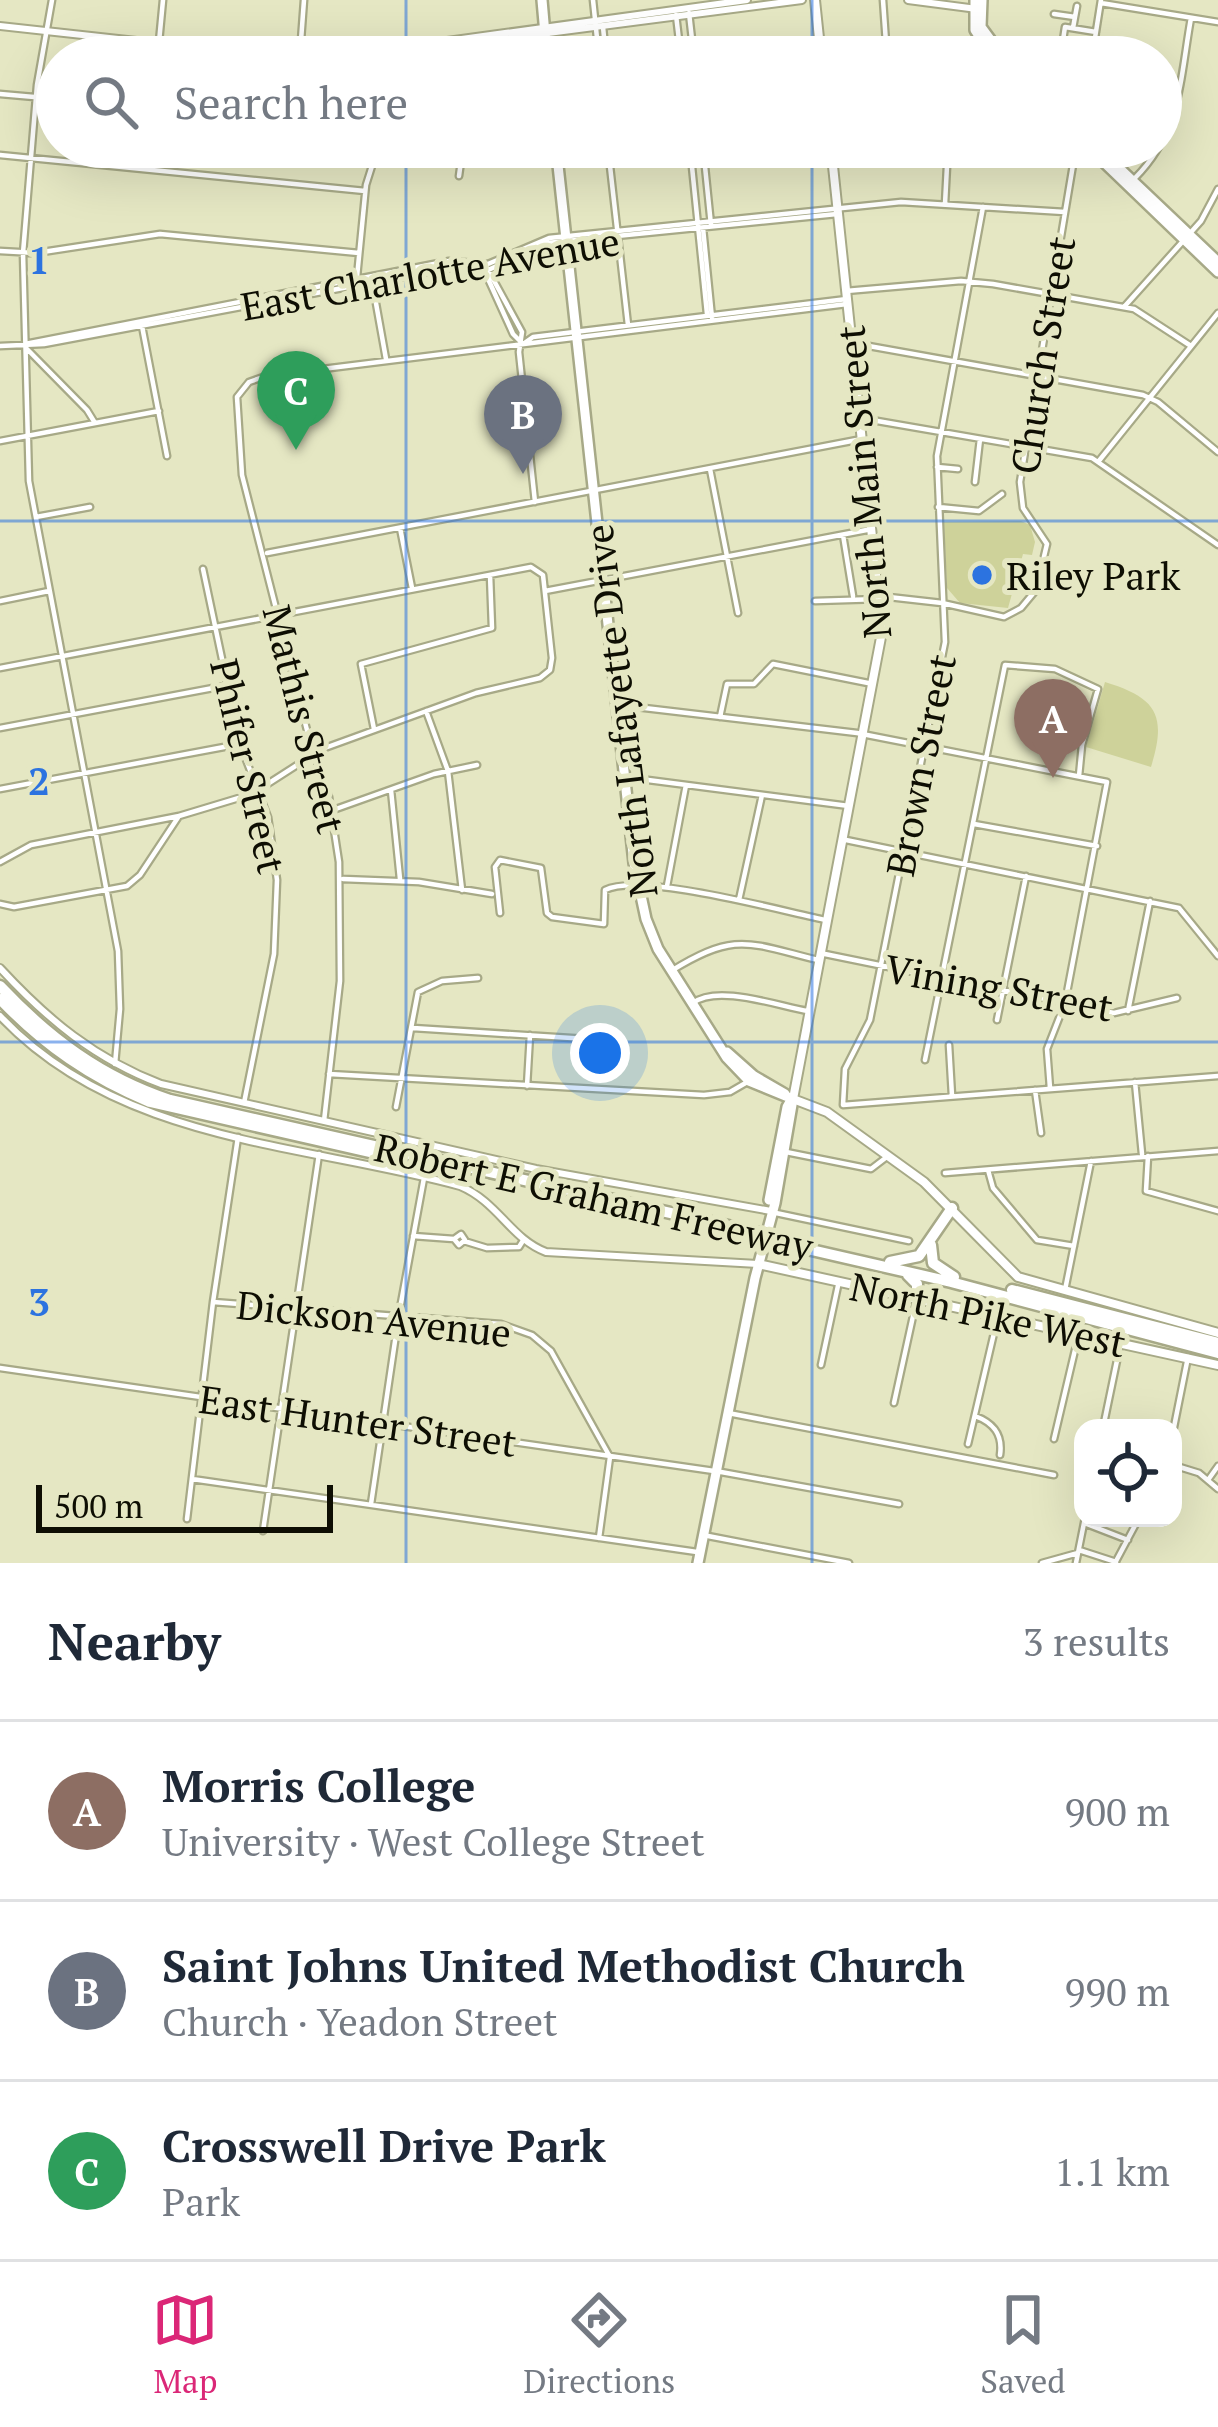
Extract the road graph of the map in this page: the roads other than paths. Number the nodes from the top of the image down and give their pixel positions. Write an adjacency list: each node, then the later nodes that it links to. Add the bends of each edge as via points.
1 (52, 0): 26 (street)
2 (163, 0): 30 (street)
3 (304, 0): 31 (street)
4 (542, 0): 25 (main road)
5 (593, 0): 22 (street)
6 (655, 0): 18 (street)
7 (747, 0): 15 (street)
8 (802, 0): 15 (street)
9 (814, 0): 37 (main road)
10 (883, 0): 38 (street)
11 (908, 0): 13 (street)
12 (1101, 1): 20 (street); 27 (street)
13 (978, 4): 39 (main road)
14 (1077, 6): 19 (street)
15 (689, 11): 16 (street); 36 (street)
16 (676, 13): 18 (street); 35 (street)
17 (1054, 14): 19 (street)
18 (657, 15): 22 (street)
19 (1075, 17): 24 (street)
20 (1191, 18): 21 (street); 42 (street)
21 (1218, 22)
22 (599, 23): 25 (street); 34 (street)
23 (0, 26): 26 (street)
24 (1073, 28): 27 (street); 40 (street, via 1065,27)
25 (544, 30): 32 (street); 33 (main road)
26 (46, 32): 28 (street); 29 (street)
27 (1096, 32): 41 (street)
28 (45, 36)
29 (87, 36)
30 (160, 36)
31 (301, 36)
32 (495, 36)
33 (545, 36)
34 (600, 36)
35 (679, 36)
36 (692, 36)
37 (818, 36)
38 (886, 36)
39 (983, 36)
40 (1064, 36)
41 (1095, 36)
42 (1182, 67)
43 (0, 94): 44 (street)
44 (36, 97): 46 (street)
45 (0, 155): 46 (street)
46 (31, 158): 47 (street); 74 (street)
47 (36, 158)
48 (132, 168): 64 (street)
49 (372, 168): 64 (street)
50 (460, 168): 61 (street)
51 (560, 168): 72 (main road, North Lafayette Drive)
52 (611, 168): 70 (street)
53 (694, 168): 69 (street)
54 (703, 168): 69 (street)
55 (833, 168): 67 (main road, North Main Street)
56 (947, 168): 65 (street)
57 (1072, 168): 68 (street, Church Street)
58 (1112, 168): 62 (main road)
59 (1116, 168): 62 (main road)
60 (1144, 168): 62 (street)
61 (459, 176)
62 (1130, 183): 71 (main road)
63 (1218, 189): 71 (street)
64 (365, 191): 75 (street)
65 (945, 204): 66 (street, East Charlotte Avenue); 67 (street, East Charlotte Avenue)
66 (983, 207): 68 (street, East Charlotte Avenue); 81 (street, Brown Street)
67 (837, 212): 69 (street, East Charlotte Avenue); 83 (main road, North Main Street)
68 (1065, 212): 82 (street, Church Street)
69 (704, 227): 70 (street, East Charlotte Avenue); 86 (street)
70 (618, 234): 72 (street, East Charlotte Avenue); 88 (street)
71 (1187, 237): 76 (main road); 78 (main road); 84 (street)
72 (566, 239): 77 (street, East Charlotte Avenue, via 538,241); 89 (main road, North Lafayette Drive)
73 (0, 251): 74 (street)
74 (23, 253): 75 (street, via 160,234); 90 (street)
75 (359, 253): 79 (street)
76 (1218, 262)
77 (485, 268): 80 (street, East Charlotte Avenue); 91 (street)
78 (1218, 272)
79 (357, 278): 80 (street, East Charlotte Avenue); 90 (street, East Charlotte Avenue)
80 (372, 279): 87 (street, East Charlotte Avenue); 95 (street)
81 (970, 281): 82 (street); 83 (street); 96 (street, Brown Street)
82 (1052, 294): 84 (street); 97 (street, Church Street)
83 (847, 298): 86 (street); 92 (main road, North Main Street)
84 (1124, 307): 94 (street)
85 (1218, 313): 94 (street)
86 (710, 318): 88 (street)
87 (142, 325): 90 (street, East Charlotte Avenue); 99 (street)
88 (628, 329): 89 (street)
89 (577, 336): 91 (street); 115 (main road, North Lafayette Drive)
90 (25, 344): 93 (street, East Charlotte Avenue); 101 (street); 103 (street)
91 (523, 344): 95 (street); 117 (street)
92 (852, 344): 96 (street); 100 (main road, North Main Street)
93 (0, 346)
94 (1191, 346): 98 (street)
95 (386, 361): 125 (street, Mathis Street, via 258,377 240,391 242,475)
96 (957, 361): 97 (street); 102 (street, Brown Street)
97 (1038, 375): 98 (street); 107 (street, Church Street)
98 (1150, 398): 108 (street); 110 (street)
99 (158, 411): 101 (street); 109 (street)
100 (860, 418): 102 (street); 104 (main road, North Main Street)
101 (95, 423): 103 (street)
102 (942, 432): 105 (street); 111 (street, Brown Street)
103 (27, 436): 106 (street); 120 (street)
104 (862, 439): 112 (street); 122 (main road, North Main Street)
105 (980, 439): 107 (street); 114 (street)
106 (0, 441)
107 (1027, 446): 110 (street); 137 (street, Church Street, via 1021,498 1047,550 1036,590 994,617)
108 (1218, 452)
109 (167, 456)
110 (1098, 462): 124 (street)
111 (937, 467): 113 (street); 118 (street, Brown Street)
112 (710, 469): 115 (street); 126 (street)
113 (958, 469)
114 (975, 482)
115 (594, 491): 117 (street); 129 (main road, North Lafayette Drive)
116 (1002, 494): 118 (street, via 979,511)
117 (535, 502): 121 (street)
118 (938, 506): 137 (street, Brown Street)
119 (90, 507): 120 (street)
120 (35, 517): 131 (street)
121 (400, 528): 125 (street); 130 (street)
122 (872, 529): 123 (street); 134 (main road, North Main Street)
123 (843, 535): 126 (street); 133 (street)
124 (1218, 545)
125 (264, 554): 139 (street, Mathis Street)
126 (727, 556): 129 (street); 138 (street)
127 (203, 569): 140 (street, Phifer Street)
128 (490, 575): 130 (street); 132 (street, via 539,569); 150 (street, via 492,628 361,664)
129 (603, 580): 132 (street); 145 (main road, North Lafayette Drive)
130 (412, 590): 139 (street)
131 (49, 591): 135 (street); 141 (street)
132 (544, 591): 146 (street, via 550,670)
133 (853, 596)
134 (880, 597): 136 (street); 137 (street); 143 (main road, North Main Street)
135 (0, 601)
136 (814, 601)
137 (942, 603): 153 (street, Brown Street, via 946,634)
138 (738, 613)
139 (279, 616): 140 (street); 154 (street, Mathis Street)
140 (218, 627): 141 (street); 144 (street, Phifer Street)
141 (62, 657): 142 (street); 147 (street)
142 (0, 668)
143 (873, 684): 148 (street, via 772,664 754,684 727,684); 151 (main road, North Main Street)
144 (229, 686): 147 (street); 152 (street, Phifer Street)
145 (617, 705): 148 (street); 160 (main road, North Lafayette Drive)
146 (426, 711): 150 (street); 157 (street)
147 (73, 715): 149 (street); 158 (street)
148 (720, 717): 151 (street)
149 (0, 728)
150 (374, 730): 154 (street)
151 (864, 734): 153 (street); 166 (main road, North Main Street)
152 (240, 744): 158 (street); 164 (street, Phifer Street)
153 (924, 746): 155 (street); 173 (street, Brown Street)
154 (314, 753): 164 (street); 167 (street, Mathis Street)
155 (988, 758): 159 (street); 159 (street, via 1005,665 1055,670 1098,689); 169 (street)
156 (477, 765): 157 (street)
157 (448, 771): 163 (street); 182 (street)
158 (84, 773): 162 (street); 170 (street)
159 (1079, 776): 172 (street, via 1109,784)
160 (625, 777): 161 (street); 179 (main road, North Lafayette Drive)
161 (686, 785): 165 (street); 180 (street)
162 (0, 789)
163 (391, 790): 167 (street); 178 (street)
164 (257, 792): 168 (street); 226 (street, Phifer Street, via 271,833 278,916)
165 (763, 795): 166 (street); 186 (street)
166 (849, 806): 171 (main road, North Main Street)
167 (332, 810): 177 (street, Mathis Street)
168 (179, 815): 170 (street); 183 (street, via 137,878)
169 (974, 824): 172 (street); 175 (street)
170 (94, 832): 174 (street, via 31,844); 183 (street)
171 (843, 839): 173 (street); 189 (main road, North Main Street)
172 (1097, 846): 181 (street)
173 (903, 852): 175 (street); 194 (street, Brown Street)
174 (0, 862)
175 (965, 864): 176 (street); 198 (street)
176 (1026, 876): 181 (street); 200 (street)
177 (340, 879): 178 (street); 216 (street, Mathis Street)
178 (400, 880): 182 (street)
179 (637, 884): 180 (street); 188 (street, via 605,890 606,918 596,926 552,917 541,868 500,860); 196 (main road, North Lafayette Drive)
180 (667, 888): 186 (street)
181 (1089, 889): 185 (street); 203 (street)
182 (462, 890): 184 (street)
183 (106, 891): 187 (street); 215 (street, via 120,972)
184 (492, 894)
185 (1150, 901): 191 (street, via 1181,909); 206 (street)
186 (738, 902): 189 (street)
187 (0, 904)
188 (500, 913)
189 (826, 920): 193 (main road, North Main Street)
190 (1218, 940): 191 (street)
191 (1212, 948): 192 (street)
192 (1218, 956)
193 (819, 957): 194 (street, Vining Street); 196 (street, Vining Street, via 730,942); 205 (main road, North Main Street)
194 (880, 966): 198 (street, Vining Street); 224 (street, Brown Street, via 868,1030 844,1074 843,1105)
195 (0, 968): 215 (street, via 64,1030)
196 (670, 972): 204 (main road, North Lafayette Drive)
197 (478, 978): 209 (street, via 423,987)
198 (940, 979): 200 (street, Vining Street); 214 (street)
199 (0, 986): 241 (highway, Robert E Graham Freeway, via 78,1056 150,1093)
200 (1003, 990): 203 (street, Vining Street); 208 (street)
201 (1177, 998): 206 (street, Vining Street)
202 (0, 999): 241 (highway, Robert E Graham Freeway, via 64,1058 157,1105)
203 (1065, 1003): 206 (street, Vining Street); 222 (street, via 1047,1049)
204 (693, 1004): 205 (street, via 714,993); 213 (main road, North Lafayette Drive)
205 (808, 1011): 225 (main road, North Main Street)
206 (1128, 1011)
207 (0, 1016): 230 (street, via 107,1096)
208 (997, 1020)
209 (410, 1028): 210 (street); 218 (street)
210 (530, 1035): 211 (street); 221 (street)
211 (587, 1039)
212 (949, 1045): 224 (street)
213 (727, 1055): 219 (main road, North Lafayette Drive); 225 (main road)
214 (925, 1060)
215 (115, 1064): 226 (street)
216 (329, 1074): 218 (street); 228 (street, Mathis Street)
217 (1218, 1076): 220 (street)
218 (401, 1078): 221 (street); 227 (street)
219 (749, 1081): 221 (street, via 704,1095); 225 (main road, North Lafayette Drive)
220 (1135, 1082): 222 (street); 235 (street)
221 (527, 1086)
222 (1050, 1088): 223 (street)
223 (1035, 1090): 224 (street); 229 (street)
224 (952, 1096)
225 (793, 1099): 232 (main road); 234 (main road); 242 (main road)
226 (244, 1105): 228 (street)
227 (396, 1107)
228 (323, 1122): 242 (street)
229 (1041, 1133)
230 (238, 1136): 233 (street); 255 (street)
231 (1218, 1151): 235 (street)
232 (785, 1152): 234 (street, via 871,1169); 242 (main road)
233 (319, 1154): 239 (street); 256 (street)
234 (888, 1156): 240 (main road)
235 (1145, 1156): 236 (street); 243 (street, via 1146,1191)
236 (1091, 1160): 237 (street); 248 (street)
237 (988, 1170): 238 (street); 248 (street, via 993,1188 1037,1240)
238 (945, 1173)
239 (424, 1178): 245 (street); 246 (street, via 482,1197)
240 (952, 1208): 244 (highway); 253 (main road, via 1018,1277)
241 (647, 1210): 250 (highway, Robert E Graham Freeway, bridge)
242 (771, 1211): 247 (street); 249 (main road)
243 (1218, 1211)
244 (938, 1225): 250 (highway, via 919,1256); 251 (highway, via 932,1263)
245 (413, 1236): 246 (street, via 488,1248 519,1247); 257 (street)
246 (524, 1239): 249 (street, via 556,1254)
247 (909, 1241)
248 (1074, 1246): 253 (street)
249 (758, 1264): 252 (main road, North Pike West); 271 (main road)
250 (887, 1264): 251 (highway, Robert E Graham Freeway); 254 (highway, via 914,1278)
251 (952, 1279): 254 (highway, via 929,1280); 262 (highway, Robert E Graham Freeway); 263 (highway, Robert E Graham Freeway)
252 (839, 1281): 254 (main road, North Pike West); 265 (street)
253 (1065, 1291): 260 (main road)
254 (918, 1294): 258 (main road, North Pike West); 269 (street)
255 (213, 1302): 256 (street, Dickson Avenue); 268 (street)
256 (295, 1308): 257 (street, Dickson Avenue); 270 (street)
257 (399, 1314): 275 (street); 279 (street, Dickson Avenue, via 501,1324 532,1335 550,1351)
258 (998, 1316): 259 (main road, North Pike West); 272 (street)
259 (1079, 1333): 261 (main road, North Pike West); 276 (street)
260 (1218, 1333)
261 (1121, 1342): 264 (main road, North Pike West); 273 (street)
262 (1218, 1343)
263 (1218, 1353)
264 (1188, 1358): 266 (main road, North Pike West); 274 (street)
265 (821, 1365)
266 (1218, 1365)
267 (0, 1368): 268 (street, East Hunter Street)
268 (201, 1396): 270 (street, East Hunter Street); 284 (street)
269 (894, 1403)
270 (280, 1409): 275 (street, East Hunter Street); 287 (street)
271 (728, 1413): 282 (main road); 283 (street)
272 (975, 1416): 277 (street); 278 (street, via 996,1430)
273 (1105, 1419)
274 (1176, 1419)
275 (382, 1424): 279 (street, East Hunter Street); 289 (street)
276 (1054, 1439)
277 (968, 1444)
278 (1000, 1455)
279 (610, 1457): 282 (street, East Hunter Street); 296 (street)
280 (1218, 1466): 285 (street)
281 (1182, 1469): 285 (street)
282 (716, 1472): 288 (street, East Hunter Street); 295 (main road)
283 (1054, 1475)
284 (192, 1479): 287 (street); 290 (street)
285 (1208, 1480): 286 (street)
286 (1218, 1489)
287 (268, 1490): 289 (street); 294 (street)
288 (899, 1504)
289 (371, 1505): 296 (street)
290 (188, 1519)
291 (1083, 1527): 298 (street)
292 (1099, 1527): 297 (street)
293 (1134, 1527): 297 (street)
294 (263, 1531)
295 (704, 1535): 299 (main road); 301 (street)
296 (599, 1538): 299 (street)
297 (1127, 1540): 300 (street)
298 (1078, 1551): 300 (street); 302 (street); 303 (street)
299 (699, 1558)
300 (1115, 1562)
301 (849, 1563)
302 (1042, 1563)
303 (1076, 1563)

